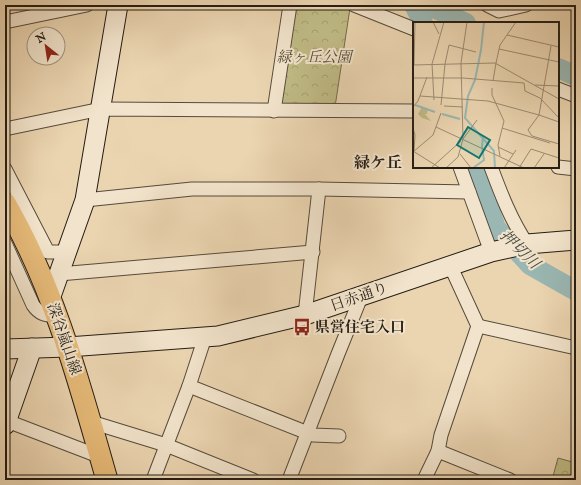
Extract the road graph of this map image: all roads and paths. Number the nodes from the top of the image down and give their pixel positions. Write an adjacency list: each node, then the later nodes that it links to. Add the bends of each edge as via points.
1 (87, 5): 8 (street)
2 (118, 5): 12 (street)
3 (290, 5): 13 (street)
4 (354, 5): 9 (street)
5 (487, 5): 7 (street, via 500,11)
6 (526, 5): 7 (street)
7 (510, 7)
8 (5, 22)
9 (413, 30)
10 (559, 89): 11 (street)
11 (576, 96)
12 (101, 110): 13 (street); 15 (street); 23 (street)
13 (274, 111): 14 (street)
14 (413, 111)
15 (5, 129)
16 (559, 167): 20 (street)
17 (460, 168): 22 (street)
18 (491, 168): 27 (street, via 505,205 518,230)
19 (5, 169): 28 (street, via 48,252)
20 (576, 170)
21 (319, 189): 22 (street); 23 (street, via 192,189); 29 (street)
22 (469, 192): 27 (street)
23 (85, 200): 28 (street)
24 (5, 203): 33 (main road, 深谷嵐山線)
25 (576, 240): 27 (street, 日赤通り)
26 (5, 243): 33 (street, via 38,312 44,315)
27 (511, 247): 30 (street, 日赤通り)
28 (67, 252): 31 (street)
29 (313, 252): 31 (street); 34 (street)
30 (450, 265): 32 (street, 日赤通り); 35 (street)
31 (59, 274): 33 (street)
32 (361, 296): 34 (street, 日赤通り); 44 (street)
33 (53, 308): 37 (main road, 深谷嵐山線)
34 (305, 315): 36 (street, 日赤通り)
35 (478, 326): 39 (street); 47 (street)
36 (205, 337): 37 (street, 日赤通り); 41 (street)
37 (68, 347): 38 (street, 日赤通り); 42 (main road, 深谷嵐山線)
38 (32, 348): 40 (street, 日赤通り); 43 (street)
39 (576, 348)
40 (5, 349)
41 (189, 386): 44 (street); 46 (street)
42 (91, 422): 46 (street); 48 (main road, 深谷嵐山線)
43 (6, 423): 48 (street)
44 (307, 432): 45 (street, via 313,435); 53 (street)
45 (339, 436)
46 (166, 445): 49 (street); 51 (street)
47 (438, 451): 54 (street); 55 (street)
48 (101, 457): 50 (main road, 深谷嵐山線)
49 (237, 477): 52 (street)
50 (108, 480)
51 (153, 480)
52 (253, 480)
53 (289, 480)
54 (424, 480)
55 (510, 480)

